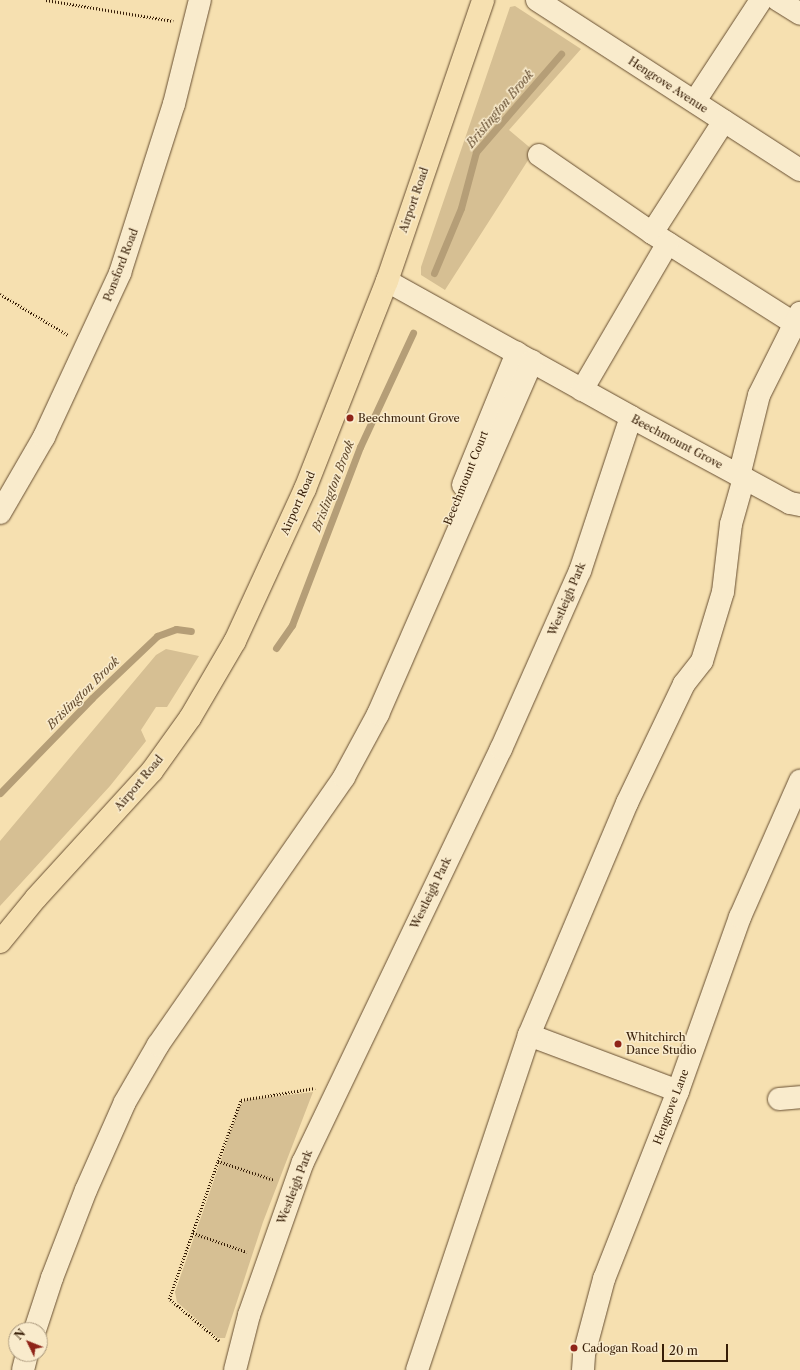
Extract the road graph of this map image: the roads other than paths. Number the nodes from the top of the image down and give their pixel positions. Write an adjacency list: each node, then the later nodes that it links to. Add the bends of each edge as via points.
1 (200, 0): 19 (street, Ponsford Road, via 196,25 123,266 44,437)
2 (483, 0): 12 (highway, Airport Road)
3 (537, 0): 7 (street, Hengrove Avenue)
4 (761, 0): 7 (street)
5 (778, 0): 6 (street)
6 (800, 14)
7 (695, 102): 8 (street, Hengrove Avenue)
8 (724, 121): 10 (street, Hengrove Avenue); 11 (street)
9 (539, 155): 11 (street)
10 (800, 170)
11 (660, 238): 13 (street); 15 (street)
12 (387, 281): 14 (street, Beechmount Grove); 22 (highway, Airport Road, via 305,488 235,641 190,718 152,771 36,898)
13 (797, 318): 17 (street, via 759,395)
14 (525, 357): 15 (street, Beechmount Grove); 20 (street, Beechmount Court); 25 (street, via 378,714 344,777 162,1038 126,1102 86,1190)
15 (582, 390): 16 (street, Beechmount Grove)
16 (631, 417): 17 (street, Beechmount Grove); 26 (street, Westleigh Park, via 577,578 501,749 339,1084 294,1186 268,1259)
17 (742, 477): 18 (street, Beechmount Grove, via 790,503); 23 (street, via 731,524 723,592 702,661 684,684 634,789)
18 (800, 505)
19 (0, 513)
20 (414, 603)
21 (800, 781): 24 (street, Hengrove Lane, via 740,917)
22 (0, 942)
23 (528, 1035): 24 (street); 27 (street)
24 (678, 1091): 28 (street, Hengrove Lane, via 604,1279 584,1354)
25 (38, 1322)
26 (236, 1364)
27 (417, 1370)
28 (583, 1370)

